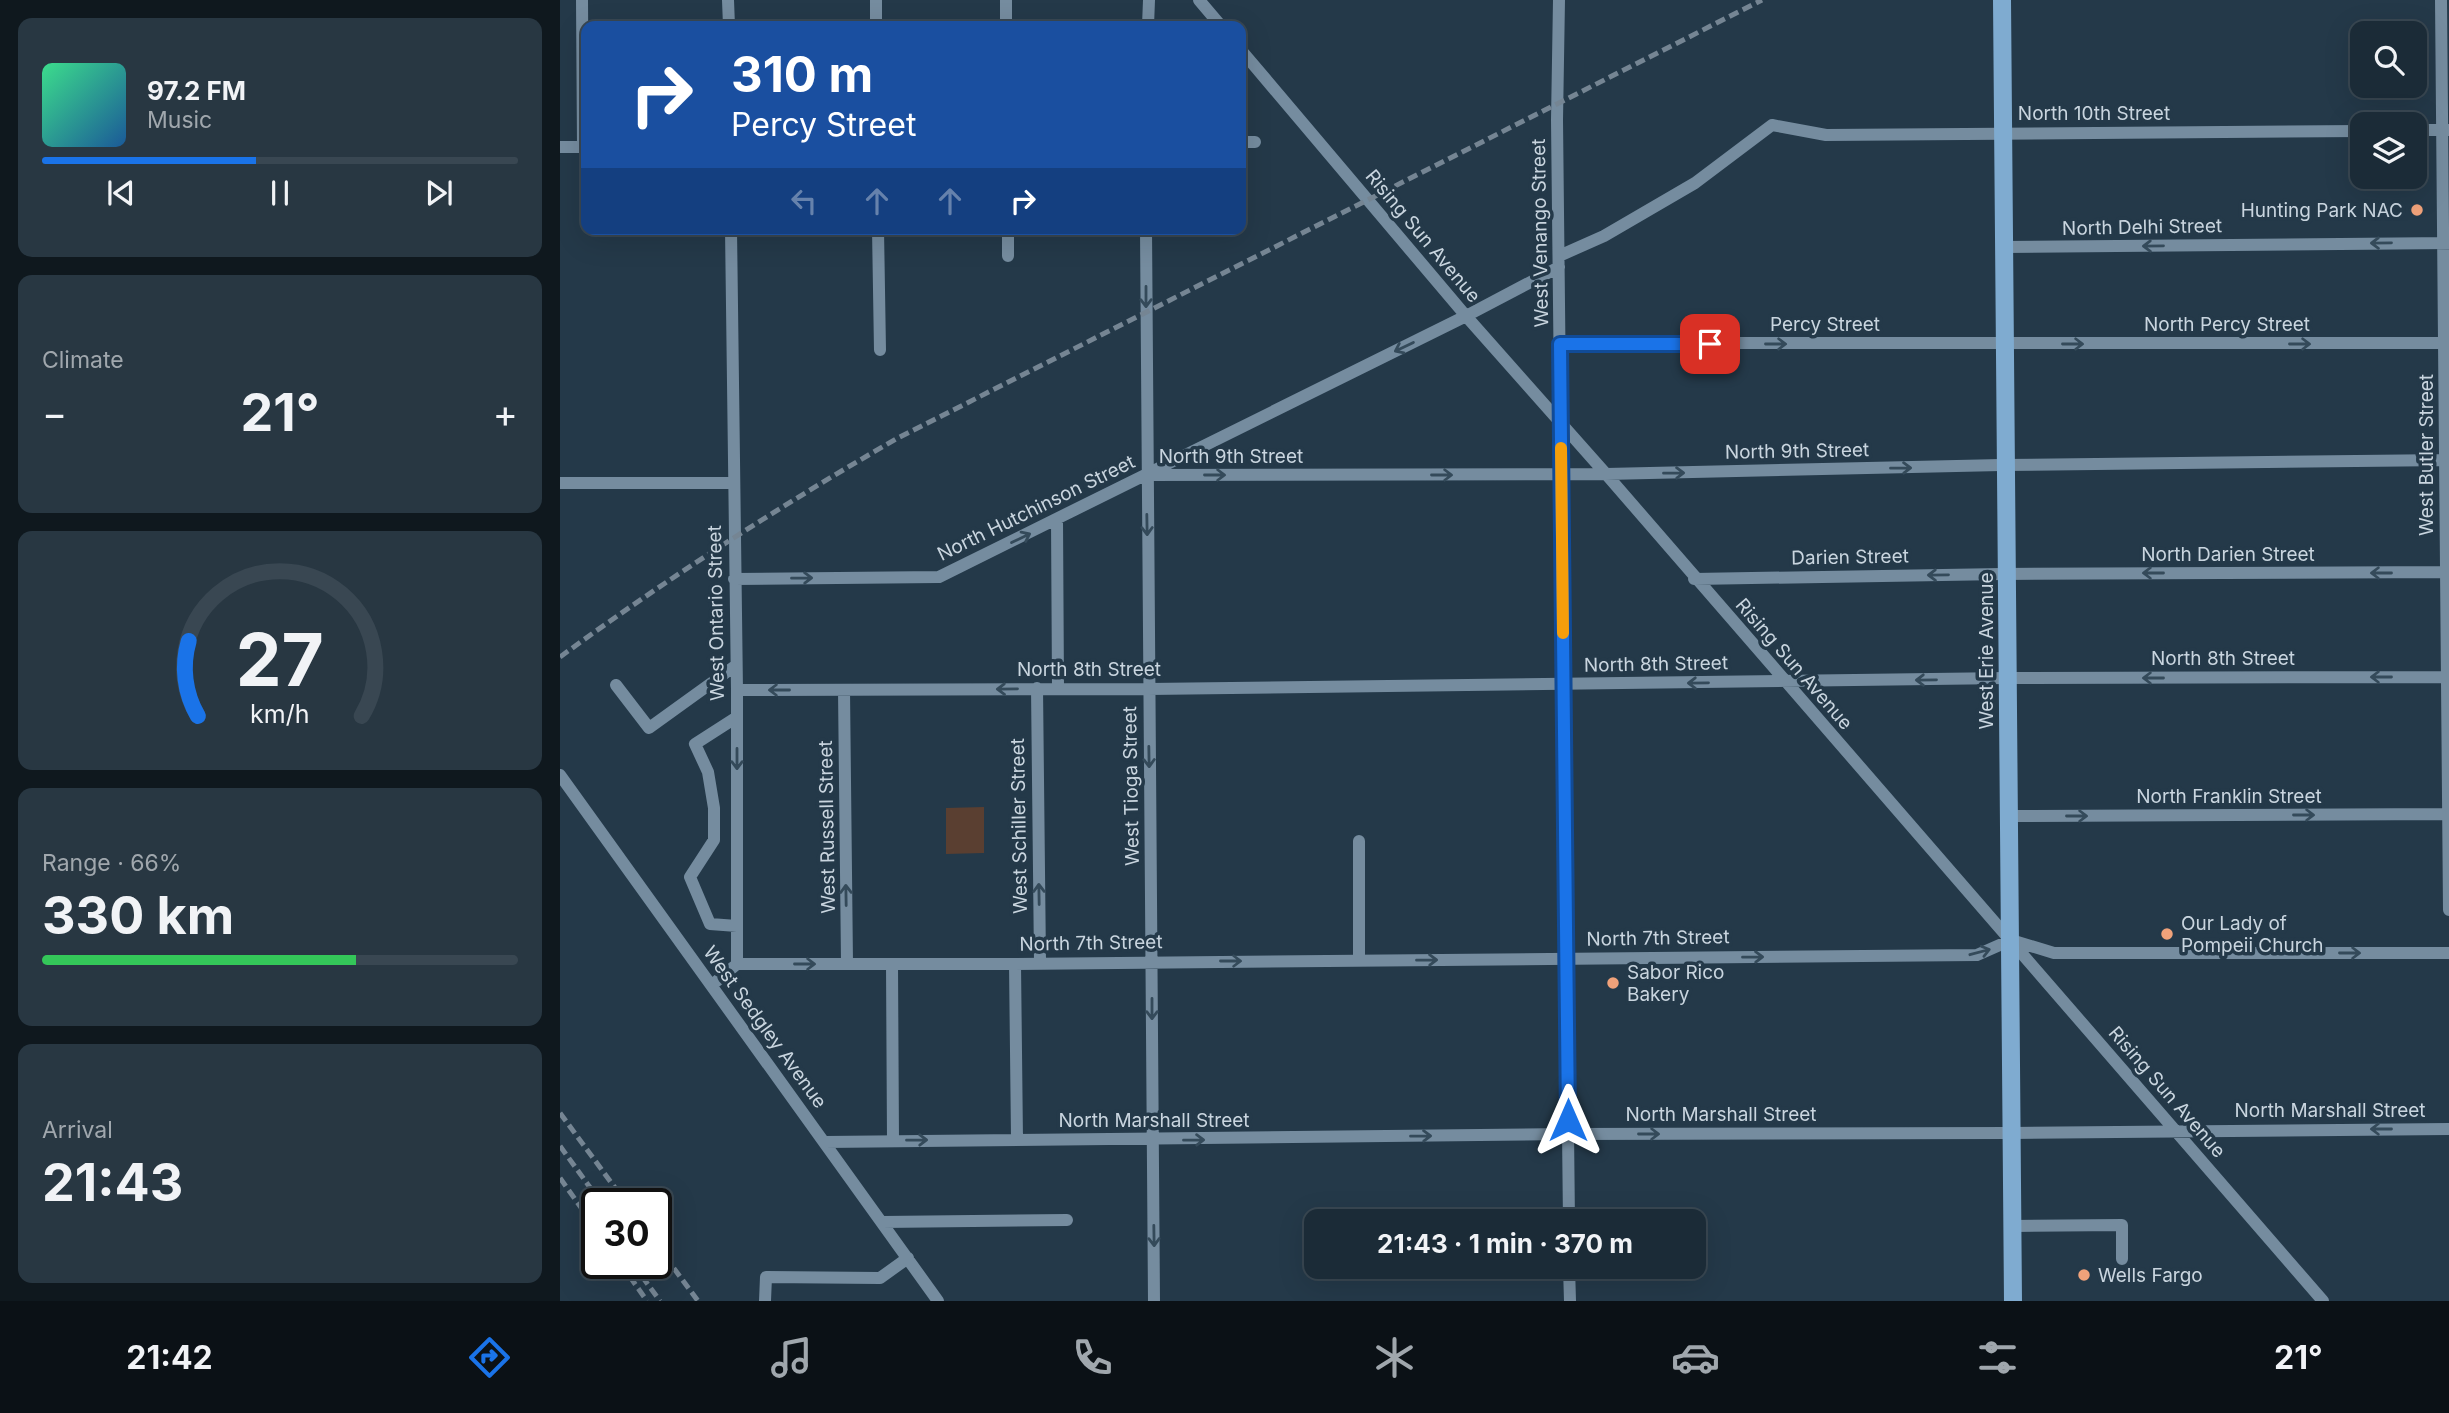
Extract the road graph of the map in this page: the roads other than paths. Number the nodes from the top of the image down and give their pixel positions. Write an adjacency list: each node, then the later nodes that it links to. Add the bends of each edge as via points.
1 (582, 0): 10 (street)
2 (728, 0): 11 (street)
3 (876, 0): 12 (street)
4 (1006, 0): 13 (street)
5 (1149, 0): 14 (street)
6 (1199, 0): 15 (street)
7 (1559, 0): 33 (street, West Venango Street)
8 (2002, 0): 21 (main road, West Erie Avenue)
9 (2441, 0): 16 (street, West Butler Street)
10 (582, 21)
11 (729, 21)
12 (876, 21)
13 (1006, 21)
14 (1148, 21)
15 (1217, 21)
16 (2445, 30): 19 (street, West Butler Street)
17 (1246, 56): 34 (street, Rising Sun Avenue)
18 (2427, 130): 19 (street)
19 (2446, 130): 30 (street, West Butler Street)
20 (2350, 131): 21 (street, North 10th Street)
21 (2003, 133): 31 (main road, West Erie Avenue); 33 (street, North 10th Street, via 1826,135 1772,125 1695,183)
22 (1246, 142): 23 (street)
23 (1255, 142)
24 (560, 147): 25 (street)
25 (581, 147)
26 (731, 235): 45 (street, West Ontario Street)
27 (878, 235): 38 (street)
28 (1007, 235): 32 (street)
29 (1146, 235): 43 (street, West Tioga Street, one-way to 43)
30 (2446, 243): 31 (street, North Delhi Street, one-way to 31); 37 (street, West Butler Street)
31 (2004, 247): 36 (main road, West Erie Avenue)
32 (1008, 256)
33 (1559, 262): 34 (street, North Hutchinson Street); 35 (street, West Venango Street)
34 (1466, 316): 39 (street, Rising Sun Avenue); 43 (street, North Hutchinson Street, one-way to 43)
35 (1560, 344): 36 (street, Percy Street, one-way to 36); 39 (street, West Venango Street)
36 (2005, 344): 37 (street, North Percy Street, one-way to 37); 41 (main road, West Erie Avenue)
37 (2446, 344): 40 (street, West Butler Street)
38 (880, 350)
39 (1560, 425): 42 (street, Rising Sun Avenue); 44 (street, West Venango Street)
40 (2447, 460): 41 (street, North 9th Street); 48 (street, West Butler Street)
41 (2006, 466): 42 (street, North 9th Street, one-way to 41); 49 (main road, West Erie Avenue)
42 (1606, 474): 44 (street, North 9th Street); 51 (street, Rising Sun Avenue)
43 (1147, 475): 44 (street, North 9th Street, one-way to 44); 47 (street, North Hutchinson Street); 60 (street, West Tioga Street, one-way to 60)
44 (1561, 475): 56 (street, West Venango Street)
45 (733, 483): 46 (street); 50 (street, West Ontario Street)
46 (560, 484)
47 (1057, 520): 50 (street, North Hutchinson Street, one-way to 47, via 939,577); 59 (street)
48 (2447, 572): 49 (street, North Darien Street, one-way to 49); 53 (street, West Butler Street)
49 (2007, 574): 51 (street, Darien Street, one-way to 51); 54 (main road, West Erie Avenue)
50 (734, 579): 52 (street, West Ontario Street)
51 (1695, 579): 55 (street, Rising Sun Avenue)
52 (735, 666): 57 (street, via 649,728); 61 (street, West Ontario Street)
53 (2448, 677): 54 (street, North 8th Street, one-way to 54); 65 (street, West Butler Street)
54 (2007, 678): 55 (street, North 8th Street, one-way to 55); 66 (main road, West Erie Avenue)
55 (1784, 682): 56 (street, North 8th Street, one-way to 56); 70 (street, Rising Sun Avenue)
56 (1563, 684): 60 (street, North 8th Street); 72 (street, West Venango Street)
57 (616, 685)
58 (1037, 688): 59 (street, North 8th Street); 62 (street, North 8th Street, one-way to 62); 75 (street, West Schiller Street, one-way to 58)
59 (1058, 688): 60 (street, North 8th Street)
60 (1149, 689): 73 (street, West Tioga Street, one-way to 73)
61 (737, 690): 62 (street, North 8th Street, one-way to 61); 63 (street, West Ontario Street)
62 (844, 690): 76 (street, West Russell Street, one-way to 62)
63 (737, 717): 69 (street, West Ontario Street, one-way to 69); 69 (street, via 695,744 708,772 713,840 690,877 710,924)
64 (560, 775): 80 (street, West Sedgley Avenue)
65 (2449, 814): 66 (street, North Franklin Street, one-way to 65); 68 (street, West Butler Street)
66 (2009, 816): 70 (main road, West Erie Avenue)
67 (1359, 841): 74 (street)
68 (2449, 910)
69 (737, 926): 77 (street, West Ontario Street)
70 (2011, 940): 71 (street, one-way to 71, via 2054,953); 72 (street, North 7th Street, one-way to 70, via 1977,955); 82 (street, Rising Sun Avenue); 83 (main road, West Erie Avenue)
71 (2449, 953)
72 (1568, 958): 74 (street, North 7th Street, one-way to 72); 84 (street, West Venango Street)
73 (1152, 961): 74 (street, North 7th Street, one-way to 74); 75 (street, North 7th Street); 86 (street, West Tioga Street, one-way to 86)
74 (1359, 961)
75 (1040, 962): 79 (street, North 7th Street)
76 (847, 963): 77 (street, North 7th Street, one-way to 76); 78 (street, North 7th Street)
77 (737, 964): 80 (street)
78 (892, 964): 79 (street, North 7th Street); 87 (street)
79 (1015, 964): 85 (street)
80 (712, 985): 88 (street, West Sedgley Avenue)
81 (2449, 1129): 82 (street, North Marshall Street, one-way to 82)
82 (2175, 1131): 83 (street, North Marshall Street); 101 (street, Rising Sun Avenue)
83 (2011, 1133): 84 (street, North Marshall Street, one-way to 83); 92 (main road, West Erie Avenue)
84 (1568, 1134): 86 (street, North Marshall Street, one-way to 84); 89 (street, West Venango Street)
85 (1017, 1139): 86 (street, North Marshall Street); 87 (street, North Marshall Street, one-way to 85)
86 (1153, 1140): 98 (street, West Tioga Street, one-way to 98)
87 (894, 1141): 88 (street, North Marshall Street)
88 (824, 1142): 91 (street, West Sedgley Avenue)
89 (1569, 1209)
90 (1067, 1220): 91 (street)
91 (882, 1222): 93 (street, West Sedgley Avenue)
92 (2012, 1226): 94 (street, via 2122,1225); 100 (main road, West Erie Avenue)
93 (908, 1258): 96 (street, via 880,1278 766,1277); 97 (street, West Sedgley Avenue)
94 (2122, 1259)
95 (1569, 1279): 99 (street)
96 (765, 1301)
97 (938, 1301)
98 (1154, 1301)
99 (1570, 1301)
100 (2013, 1301)
101 (2323, 1301)

